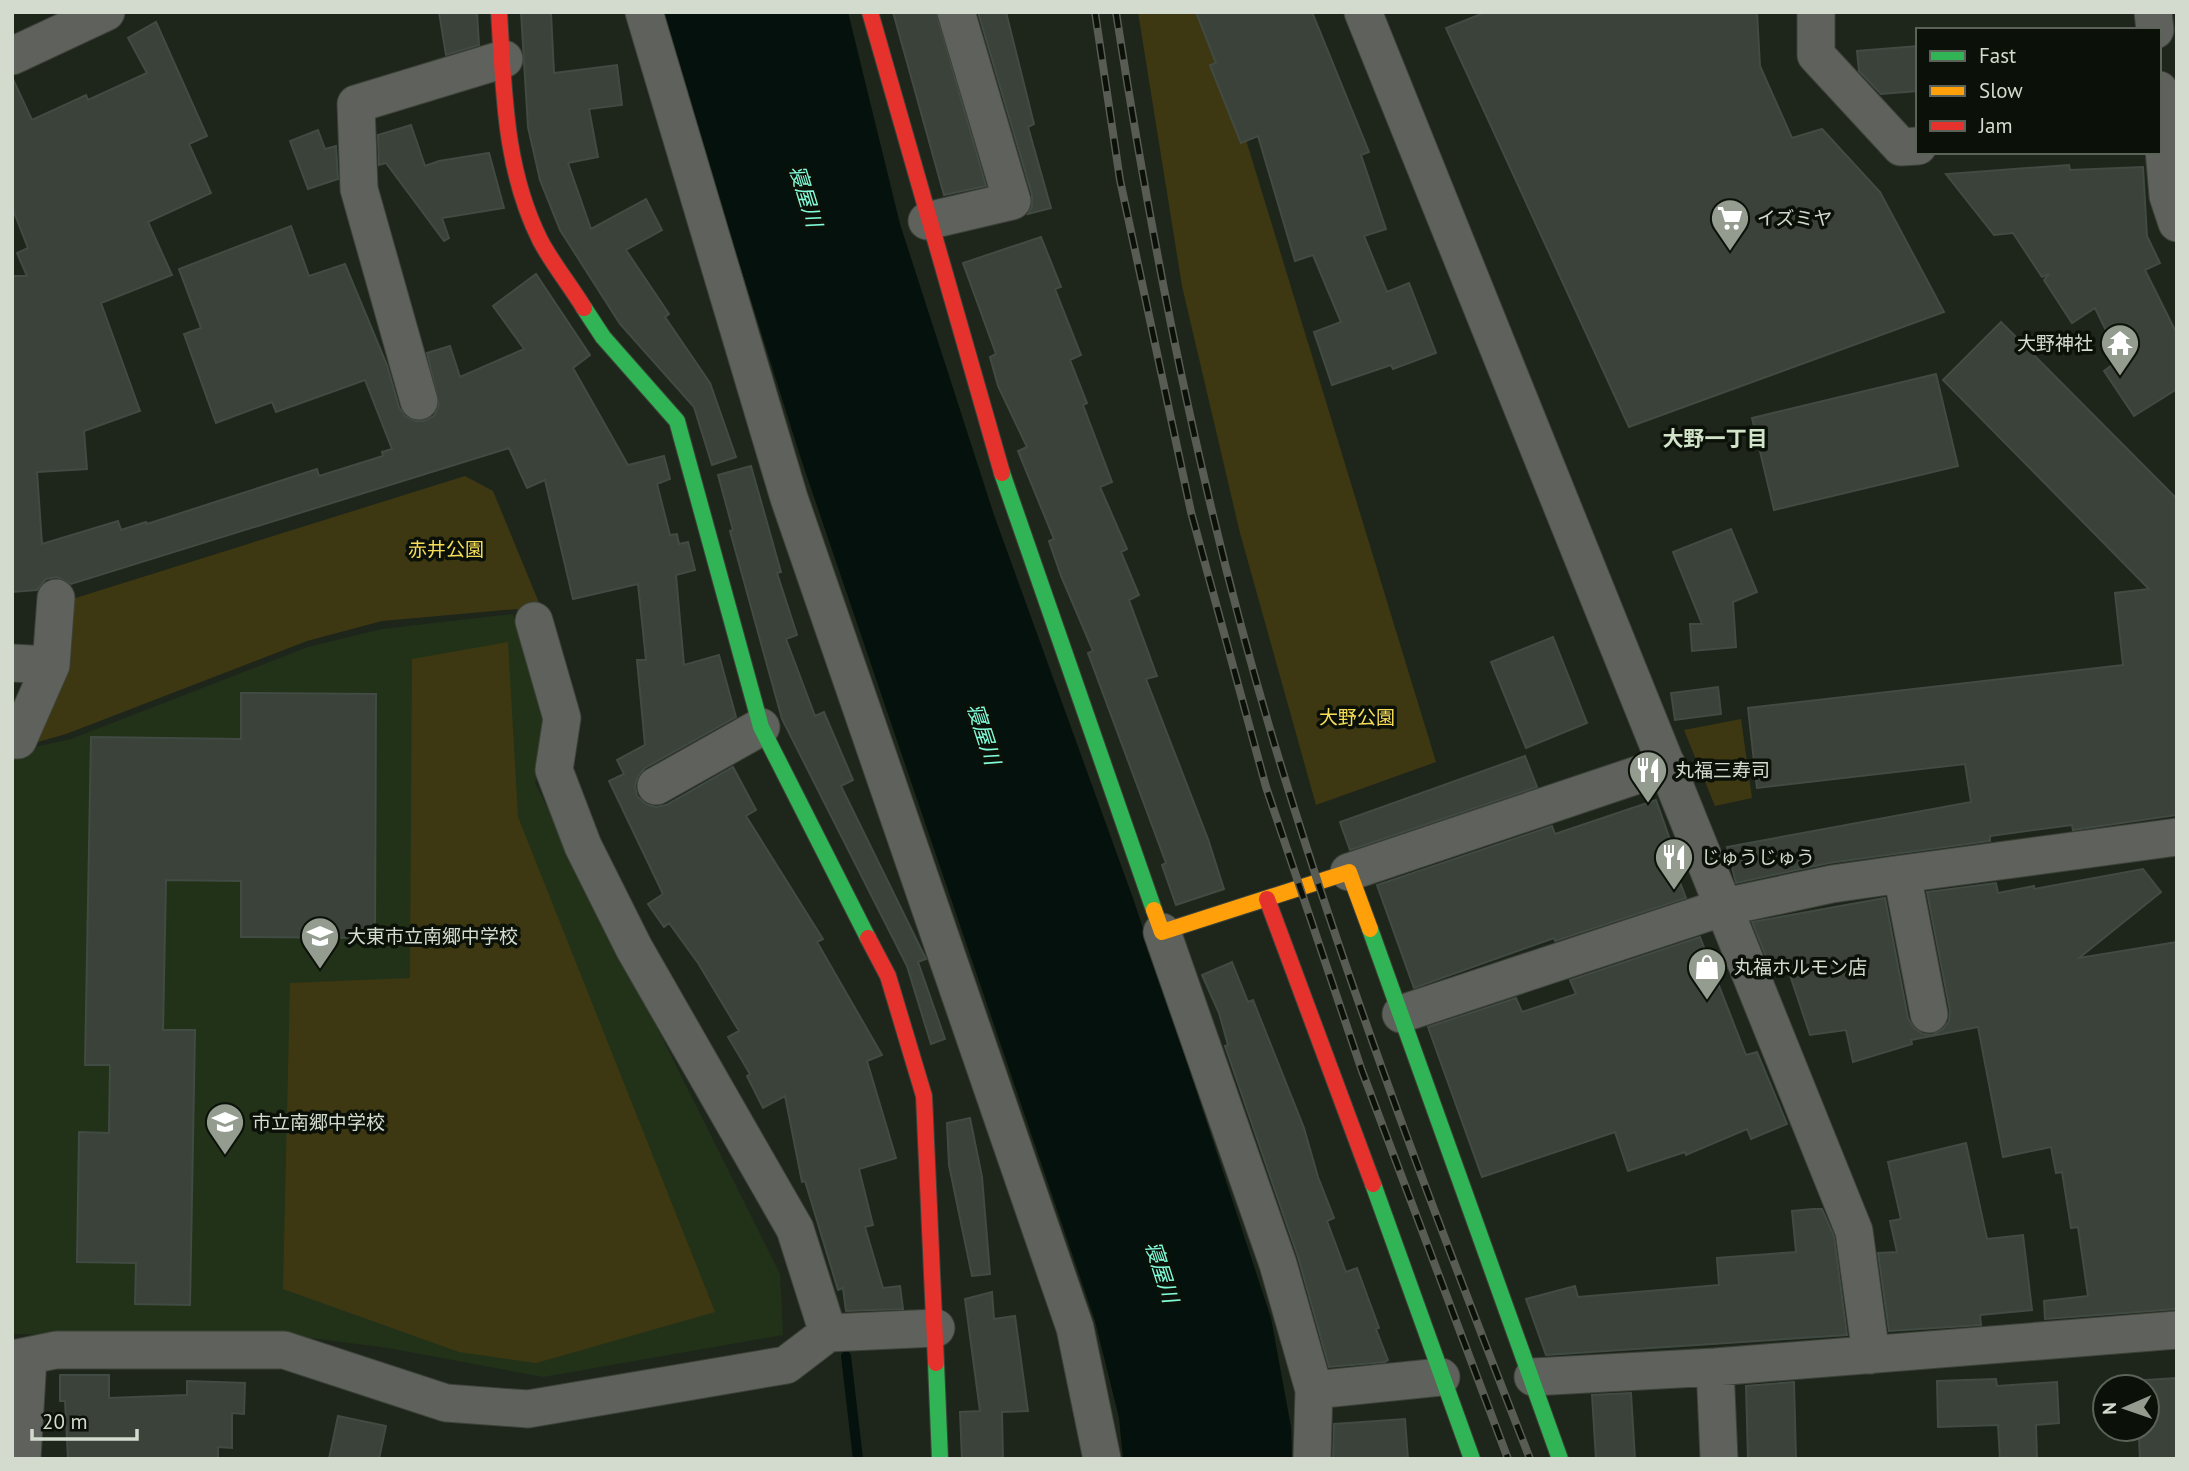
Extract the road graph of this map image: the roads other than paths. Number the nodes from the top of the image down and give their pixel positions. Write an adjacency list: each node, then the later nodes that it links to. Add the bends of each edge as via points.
1 (106, 12): 8 (street)
2 (499, 12): 9 (street)
3 (644, 12): 42 (street, via 789,498 1075,1328)
4 (870, 12): 13 (street)
5 (956, 12): 13 (street, via 1012,201)
6 (1363, 12): 21 (street)
7 (1816, 12): 11 (street, via 1816,55 1901,147)
8 (12, 56)
9 (503, 59): 14 (street, via 356,104 359,190); 19 (street, via 506,130 519,187 540,240 603,337 677,421)
10 (2161, 135): 12 (street)
11 (1916, 146)
12 (2174, 204)
13 (927, 221): 28 (street, via 990,438)
14 (419, 401)
15 (56, 598): 18 (street)
16 (534, 621): 33 (street, via 562,718 554,770 583,846 634,948 795,1228)
17 (12, 663): 18 (street)
18 (51, 665): 20 (street, via 18,740)
19 (761, 727): 22 (street); 31 (street, via 888,976 924,1096)
20 (12, 740)
21 (1667, 765): 24 (street); 27 (street)
22 (656, 786)
23 (2177, 836): 25 (street)
24 (1349, 872): 26 (street); 29 (street)
25 (1902, 874): 27 (street); 30 (street)
26 (1267, 899): 28 (street); 37 (street)
27 (1724, 907): 29 (street); 34 (street, via 1854,1231)
28 (1162, 932): 39 (street, via 1278,1264)
29 (1401, 1014): 38 (street)
30 (1929, 1014)
31 (936, 1328): 33 (street); 41 (street)
32 (2177, 1330): 34 (street)
33 (828, 1333): 35 (street, via 786,1365 528,1409 446,1403 284,1350 56,1350)
34 (1871, 1355): 36 (street)
35 (20, 1358): 40 (street)
36 (1715, 1367): 38 (street); 46 (street)
37 (1441, 1377): 39 (street); 44 (street)
38 (1533, 1377): 45 (street)
39 (1314, 1390): 43 (street)
40 (22, 1459)
41 (940, 1459)
42 (1102, 1459)
43 (1312, 1459)
44 (1472, 1459)
45 (1560, 1459)
46 (1719, 1459)

